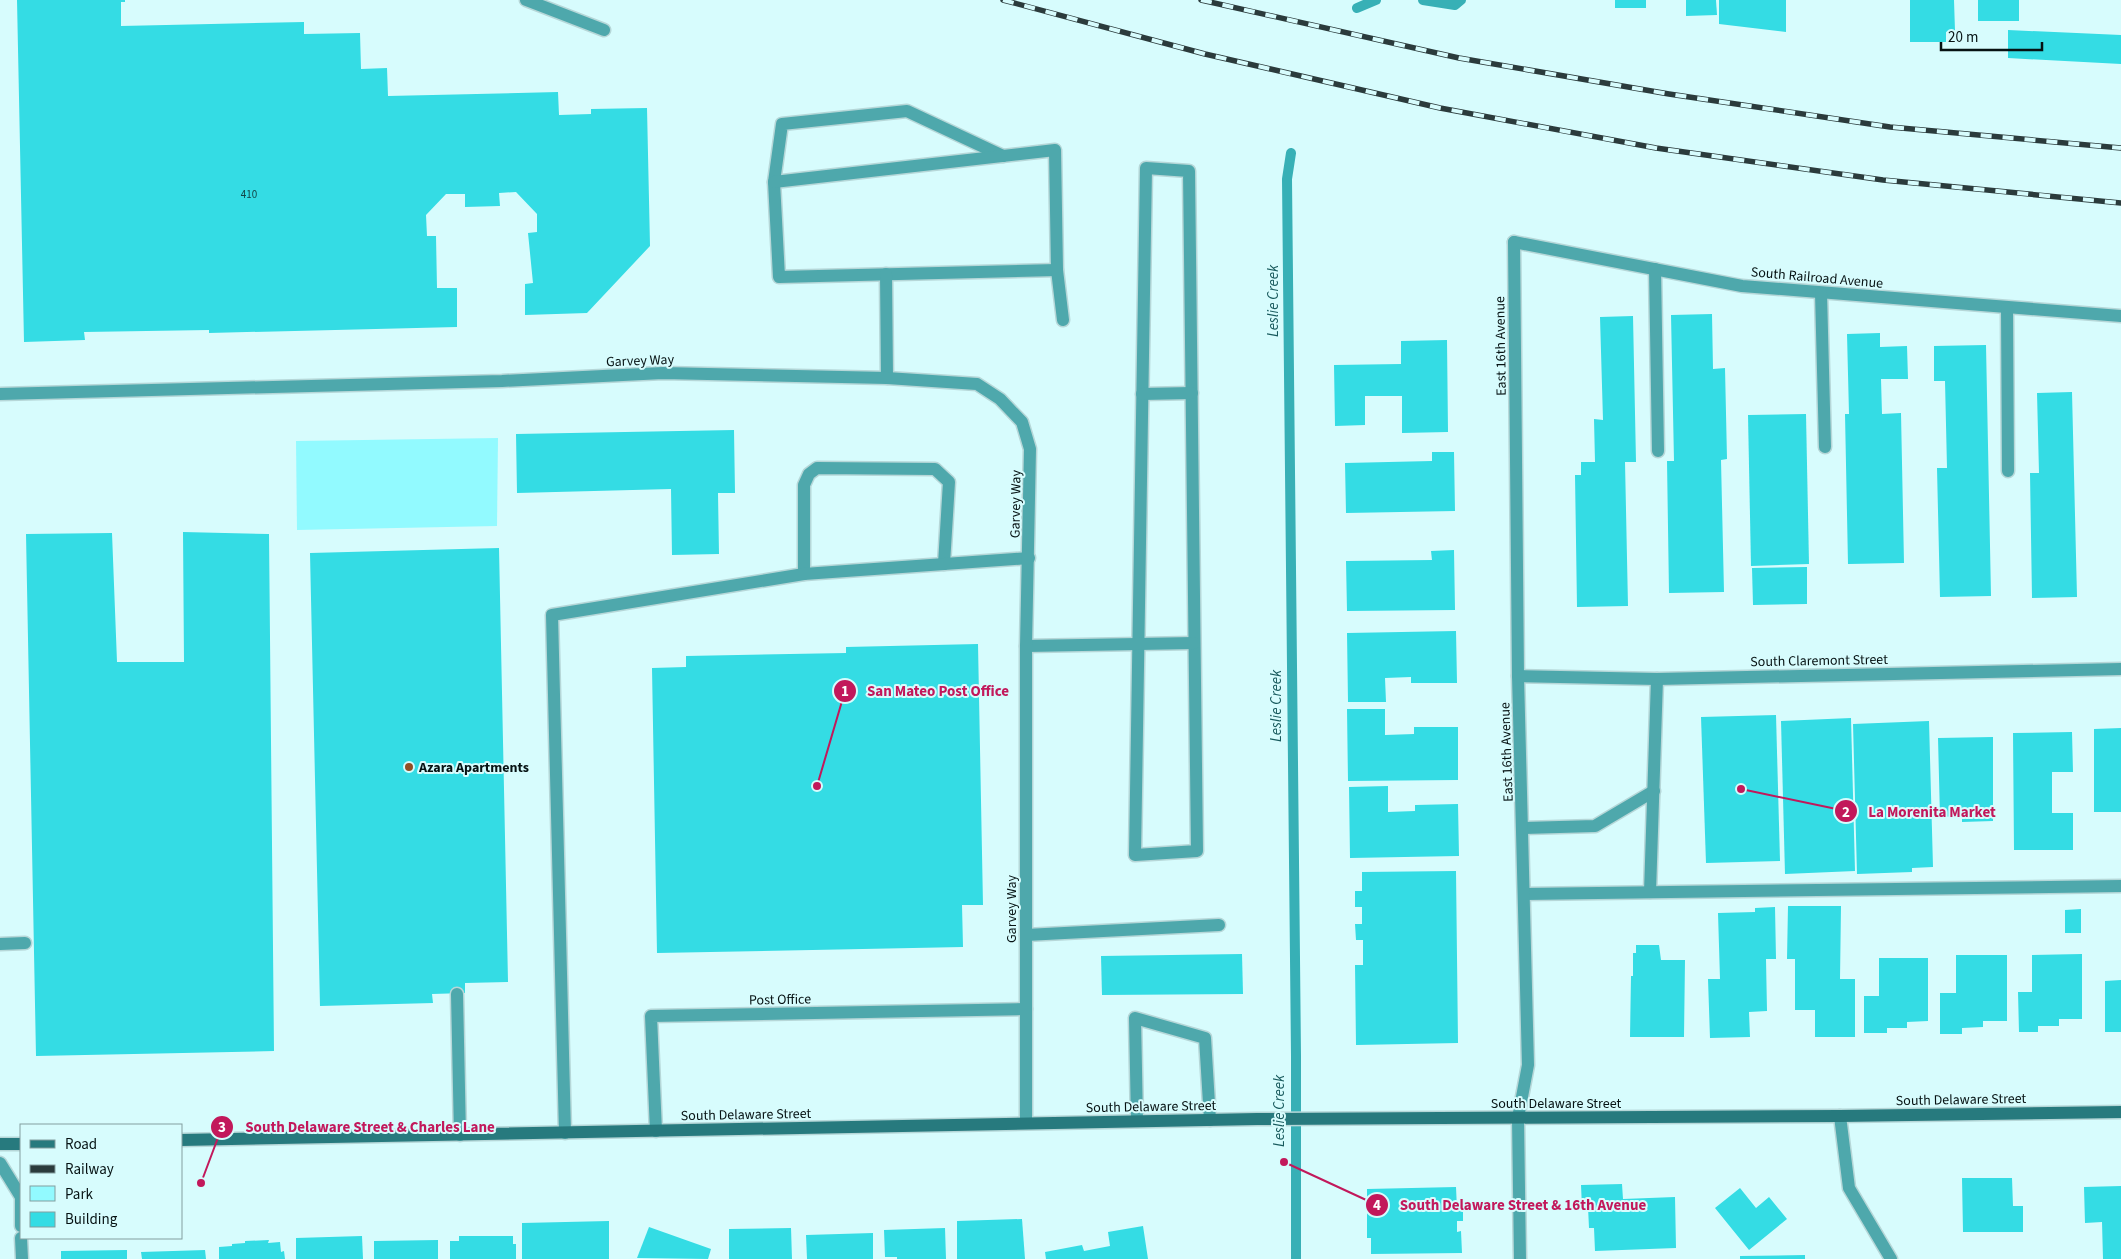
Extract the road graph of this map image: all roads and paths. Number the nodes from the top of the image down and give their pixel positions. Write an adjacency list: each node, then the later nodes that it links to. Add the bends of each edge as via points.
1 (526, 0): 2 (street)
2 (604, 30)
3 (1003, 156): 4 (street); 4 (street, via 907,110 782,124); 7 (street, via 1055,150)
4 (774, 182): 8 (street, via 779,276)
5 (1514, 242): 6 (street, South Railroad Avenue); 27 (street, East 16th Avenue)
6 (1655, 269): 9 (street, South Railroad Avenue, via 1742,286); 18 (street)
7 (1057, 270): 8 (street); 12 (street)
8 (886, 274): 13 (street)
9 (1821, 292): 10 (street, South Railroad Avenue); 17 (street)
10 (2007, 308): 11 (street, South Railroad Avenue); 19 (street)
11 (2121, 316)
12 (1063, 320)
13 (887, 378): 15 (street, Garvey Way, via 663,373 502,381); 20 (street, Garvey Way, via 978,384 1000,399 1022,422 1030,449)
14 (1192, 393): 16 (street); 16 (street, via 1189,171 1146,168); 23 (street)
15 (0, 394)
16 (1142, 394): 24 (street)
17 (1825, 447)
18 (1658, 451)
19 (2008, 471)
20 (1029, 558): 21 (street); 25 (street, Garvey Way)
21 (944, 564): 22 (street); 22 (street, via 949,482 941,473 935,469 817,468 809,474 804,485)
22 (804, 574): 47 (street, via 552,615)
23 (1194, 643): 24 (street); 24 (street, via 1197,851 1135,855)
24 (1138, 644): 25 (street)
25 (1026, 646): 35 (street, Garvey Way)
26 (2121, 669): 28 (street, South Claremont Street)
27 (1518, 676): 28 (street, South Claremont Street); 30 (street, East 16th Avenue)
28 (1657, 679): 29 (street)
29 (1654, 791): 30 (street, via 1595,826); 32 (street)
30 (1523, 828): 33 (street, East 16th Avenue)
31 (2121, 886): 32 (street)
32 (1650, 892): 33 (street)
33 (1525, 894): 42 (street, East 16th Avenue, via 1528,1065)
34 (1219, 925): 35 (street)
35 (1026, 935): 39 (street, Garvey Way)
36 (25, 943): 37 (street)
37 (0, 944)
38 (457, 994): 48 (street)
39 (1026, 1009): 45 (street, Garvey Way); 46 (street, Post Office, via 651,1016)
40 (2121, 1112): 41 (main road, South Delaware Street)
41 (1840, 1116): 42 (main road, South Delaware Street); 57 (street, via 1849,1188)
42 (1518, 1118): 43 (main road, South Delaware Street); 56 (street, East 16th Avenue)
43 (1210, 1120): 44 (main road, South Delaware Street); 44 (street, via 1205,1038 1135,1018)
44 (1137, 1121): 45 (main road, South Delaware Street)
45 (1026, 1124): 46 (main road, South Delaware Street)
46 (656, 1131): 47 (main road, South Delaware Street)
47 (566, 1132): 48 (main road, South Delaware Street)
48 (460, 1135): 49 (main road, South Delaware Street)
49 (182, 1140)
50 (0, 1144): 51 (main road)
51 (20, 1144)
52 (0, 1163): 53 (street)
53 (20, 1195)
54 (21, 1239): 55 (street)
55 (22, 1259)
56 (1520, 1259)
57 (1891, 1259)

